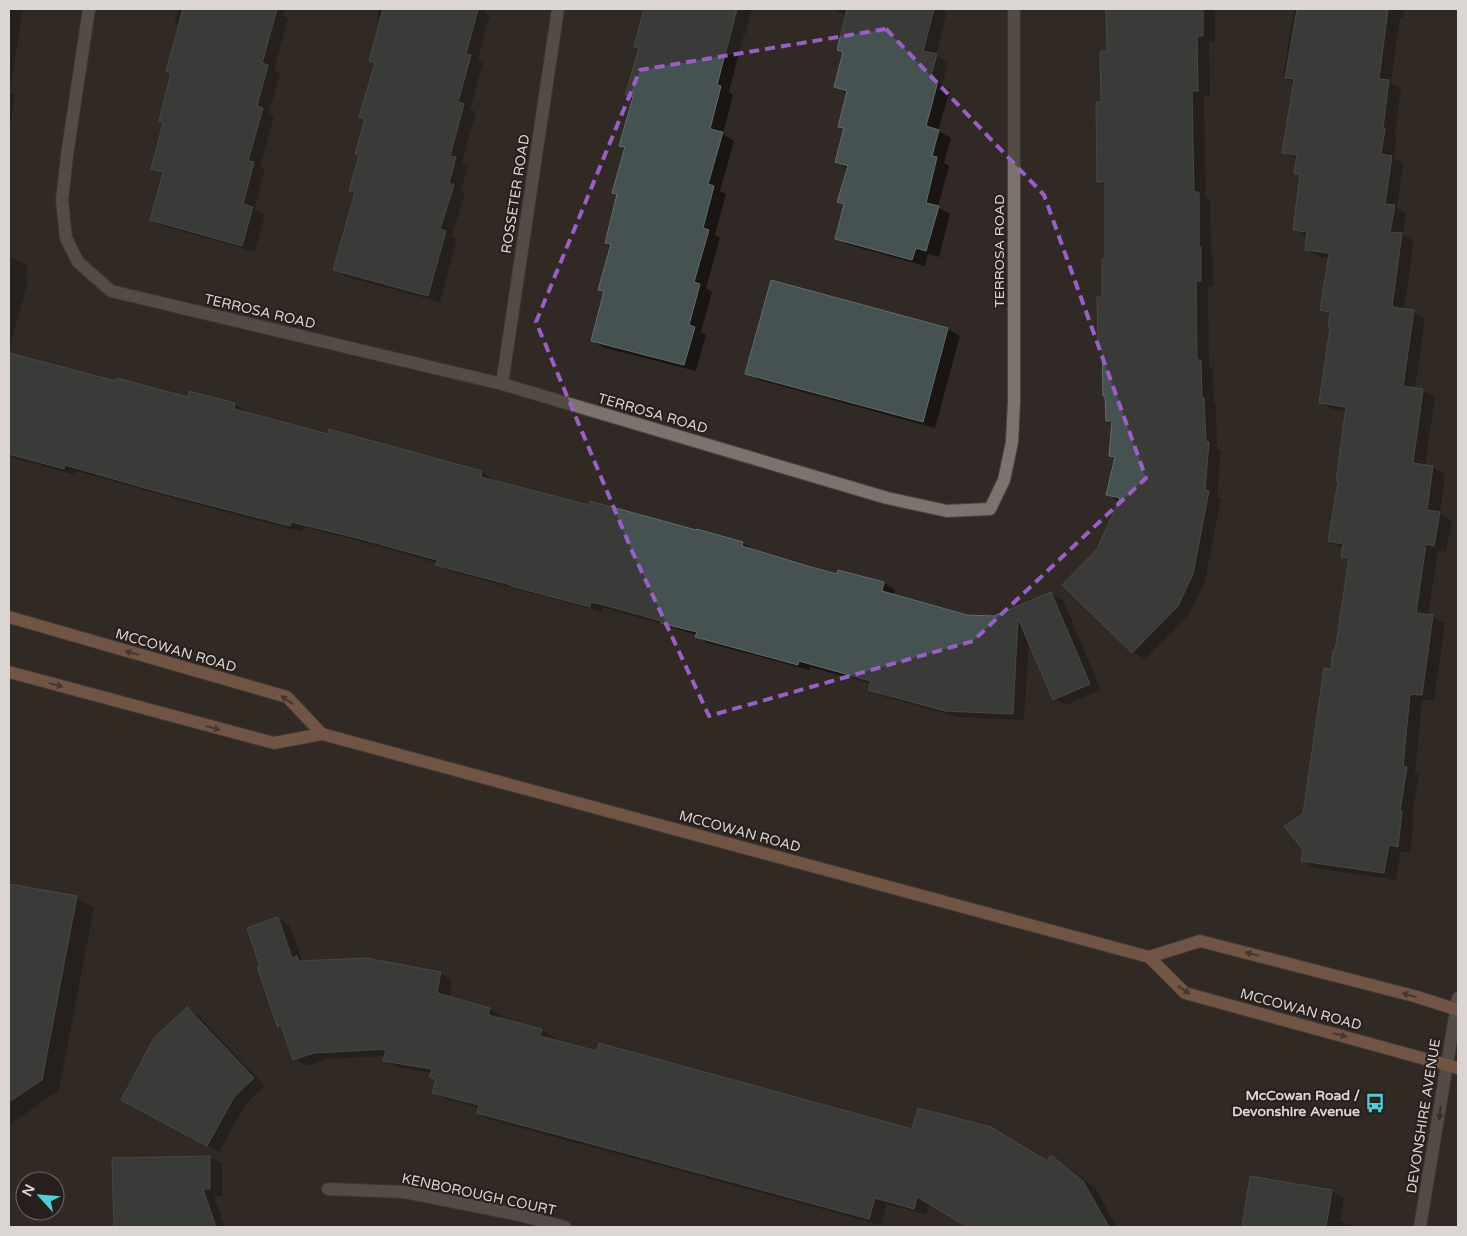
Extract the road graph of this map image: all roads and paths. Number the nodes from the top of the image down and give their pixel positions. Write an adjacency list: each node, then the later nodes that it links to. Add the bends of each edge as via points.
1 (89, 9): 4 (street, TERROSA ROAD, via 62,200 66,238 78,262 111,291)
2 (558, 9): 4 (street, ROSSETER ROAD)
3 (1014, 9): 4 (street, TERROSA ROAD, via 1014,401 1012,442 1004,480 990,509 947,511 887,498)
4 (502, 384)
5 (9, 617): 7 (main road, MCCOWAN ROAD, one-way to 5, via 287,697)
6 (9, 672): 7 (main road, MCCOWAN ROAD, one-way to 7, via 274,744)
7 (322, 734): 8 (main road, MCCOWAN ROAD)
8 (1149, 957): 9 (main road, one-way to 8, via 1200,941); 10 (main road, MCCOWAN ROAD, one-way to 10, via 1185,993)
9 (1457, 1006): 10 (street, DEVONSHIRE AVENUE)
10 (1452, 1067): 13 (street, DEVONSHIRE AVENUE, one-way to 13)
11 (328, 1189): 12 (street, KENBOROUGH COURT, via 404,1192)
12 (565, 1227)
13 (1420, 1227)

